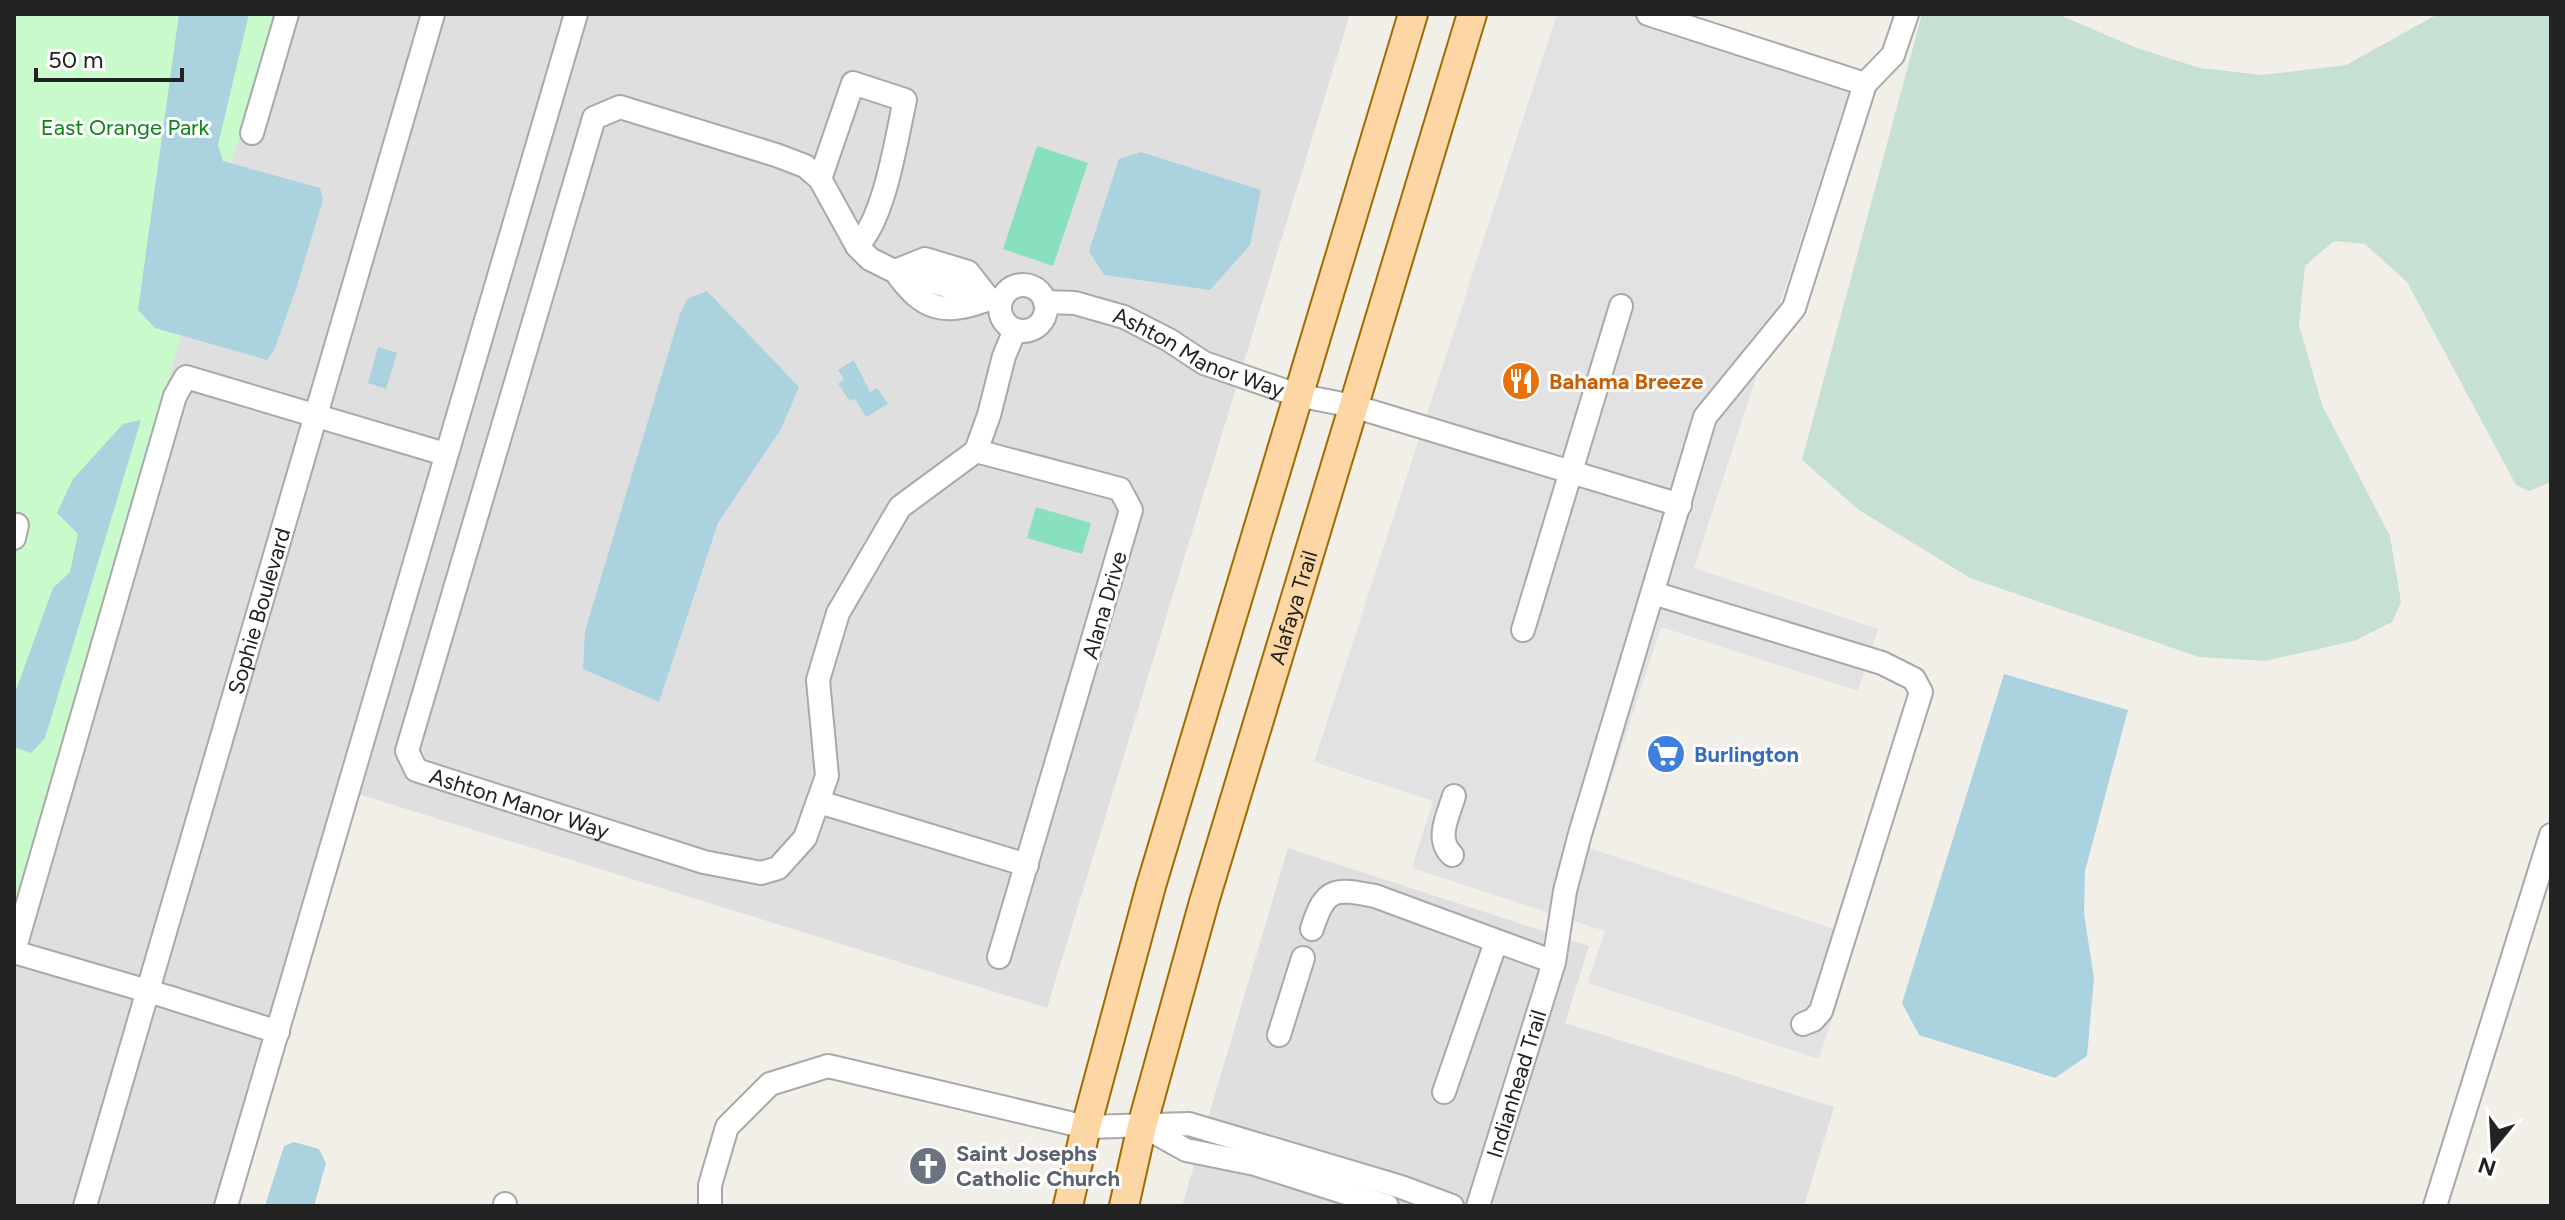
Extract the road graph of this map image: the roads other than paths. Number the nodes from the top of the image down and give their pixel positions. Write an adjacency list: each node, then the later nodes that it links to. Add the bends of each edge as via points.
1 (287, 14): 9 (street)
2 (433, 14): 18 (street, Sophie Boulevard)
3 (576, 14): 20 (street)
4 (1413, 14): 16 (main road)
5 (1472, 14): 17 (main road, Alafaya Trail)
6 (1648, 14): 8 (street)
7 (1907, 14): 8 (street, via 1893,55)
8 (1865, 84): 22 (street, Indianhead Trail, via 1794,308 1705,417)
9 (252, 133)
10 (820, 179): 11 (street); 11 (street, via 853,83 905,100 880,204); 26 (street, Ashton Manor Way, via 805,166 776,155 620,107 594,118 407,751 416,770 704,862 761,873 778,868 805,838)
11 (857, 246): 12 (street, via 895,271)
12 (995, 300): 13 (street, via 1025,284 1039,291); 15 (street, via 1003,320)
13 (1045, 302): 15 (street, via 1037,326); 16 (street, Ashton Manor Way, via 1075,303 1124,317 1204,363)
14 (1621, 306): 21 (street)
15 (1015, 330): 19 (street)
16 (1297, 395): 17 (street, Ashton Manor Way); 42 (main road, via 1151,886)
17 (1353, 406): 21 (street, Ashton Manor Way); 41 (main road, Alafaya Trail)
18 (316, 415): 20 (street); 32 (street, via 186,377 175,396); 36 (street, Sophie Boulevard)
19 (976, 451): 26 (street, Ashton Manor Way, via 900,507 838,613 818,680 827,776); 29 (street, Alana Drive, via 1120,489 1131,510)
20 (445, 454): 38 (street)
21 (1570, 471): 22 (street, Ashton Manor Way); 24 (street)
22 (1680, 505): 23 (street, Indianhead Trail)
23 (1653, 593): 35 (street, Indianhead Trail, via 1580,834); 37 (street, via 1882,663 1914,679 1921,692 1821,1011)
24 (1523, 630)
25 (1454, 796): 28 (street, via 1442,837)
26 (819, 802): 29 (street)
27 (2551, 835): 51 (street)
28 (1452, 855)
29 (1027, 865): 33 (street, Alana Drive)
30 (1312, 929): 31 (street, via 1325,899 1346,890)
31 (1496, 942): 35 (street); 40 (street)
32 (14, 952): 36 (street)
33 (999, 957)
34 (1303, 958): 39 (street)
35 (1554, 962): 50 (street, Indianhead Trail)
36 (147, 991): 38 (street); 43 (street, Sophie Boulevard)
37 (1803, 1024)
38 (278, 1032): 44 (street)
39 (1279, 1035)
40 (1444, 1092)
41 (1142, 1126): 42 (street); 47 (main road, Alafaya Trail); 48 (street, via 1186,1150 1255,1164); 49 (street, via 1189,1124)
42 (1086, 1127): 45 (street, via 828,1066 770,1084 727,1127 710,1185); 46 (main road)
43 (85, 1206)
44 (226, 1206)
45 (710, 1206)
46 (1068, 1206)
47 (1124, 1206)
48 (1387, 1206)
49 (1452, 1206)
50 (1478, 1206)
51 (2435, 1206)

